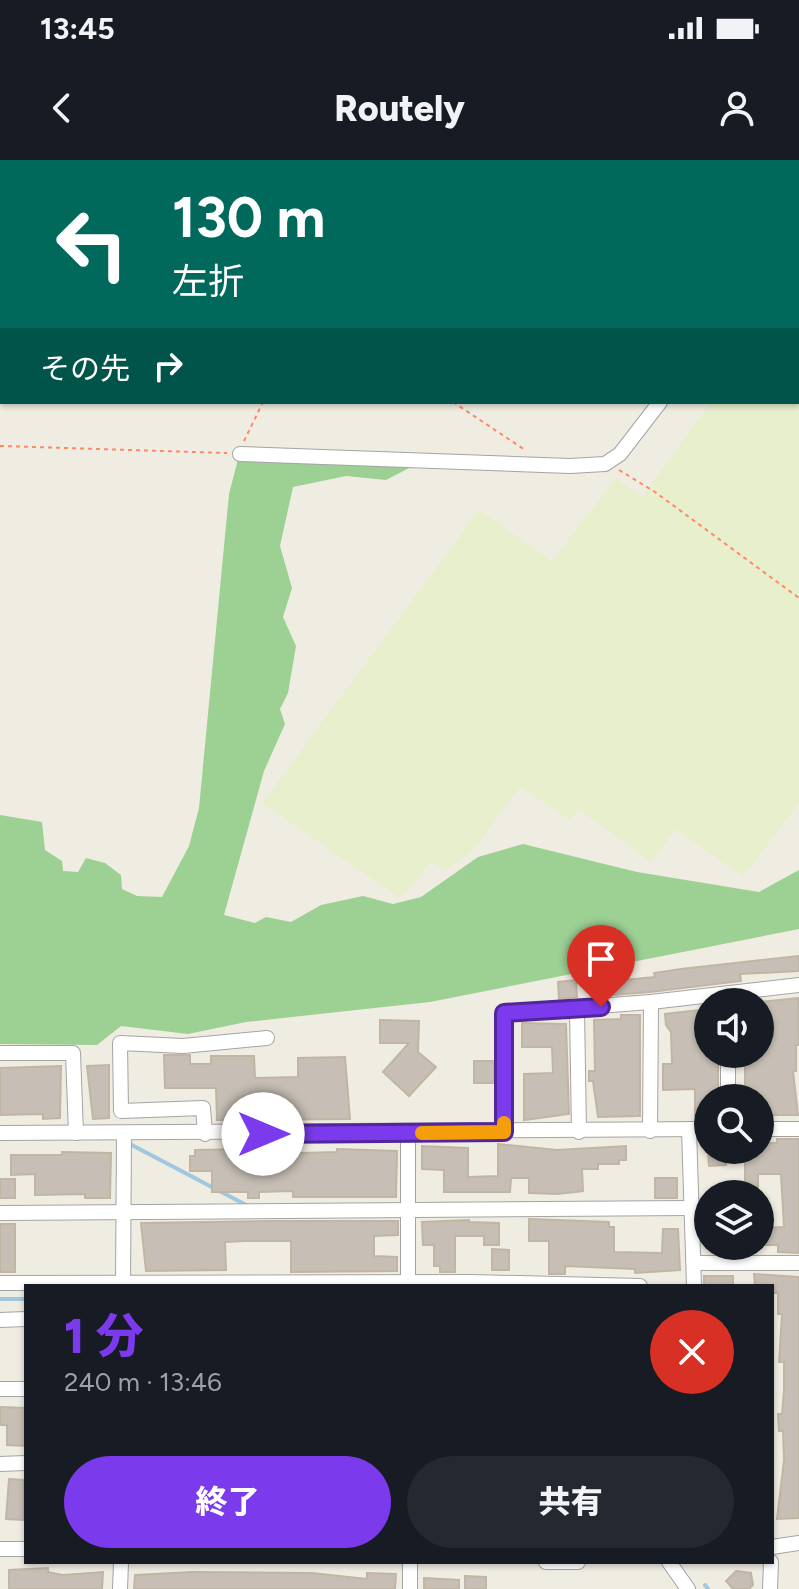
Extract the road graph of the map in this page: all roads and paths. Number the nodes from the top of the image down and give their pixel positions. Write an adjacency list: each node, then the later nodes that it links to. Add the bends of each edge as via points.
1 (262, 404): 5 (path)
2 (456, 404): 7 (path)
3 (658, 404): 6 (street)
4 (0, 446): 5 (path)
5 (240, 454): 7 (street)
6 (613, 459): 7 (street, via 605,464); 8 (path, via 618,470)
7 (547, 465)
8 (799, 598)
9 (799, 985): 10 (street)
10 (774, 990)
11 (694, 1000): 12 (street)
12 (651, 1002): 13 (street); 21 (street)
13 (577, 1009): 22 (street, via 504,1013); 23 (street)
14 (267, 1038): 16 (street, via 183,1046 120,1043 121,1111)
15 (0, 1053): 25 (street, via 73,1053)
16 (151, 1110): 28 (street); 29 (street, via 203,1108)
17 (689, 1129): 18 (street); 21 (street); 30 (street)
18 (694, 1129)
19 (774, 1129): 20 (street)
20 (799, 1129)
21 (650, 1131): 23 (street)
22 (504, 1132): 23 (street); 26 (street)
23 (579, 1132)
24 (0, 1133): 25 (street)
25 (76, 1133): 27 (street)
26 (408, 1133): 29 (street); 31 (street)
27 (124, 1134): 28 (street); 32 (street)
28 (151, 1134): 29 (street)
29 (205, 1134)
30 (692, 1208): 31 (street); 34 (street)
31 (408, 1211): 32 (street); 38 (street)
32 (123, 1212): 33 (street); 37 (street)
33 (0, 1213)
34 (694, 1263): 35 (street); 40 (street)
35 (799, 1263)
36 (0, 1283): 37 (street)
37 (123, 1284): 38 (street)
38 (408, 1284): 39 (street)
39 (473, 1284)
40 (694, 1284)
41 (24, 1319): 42 (street)
42 (0, 1320)
43 (0, 1389): 44 (street)
44 (24, 1389)
45 (24, 1463): 46 (street)
46 (0, 1464)
47 (799, 1543): 48 (street)
48 (774, 1547)
49 (0, 1549): 50 (street)
50 (24, 1549)
51 (121, 1564): 55 (street)
52 (410, 1564): 56 (street)
53 (670, 1564): 57 (street)
54 (771, 1564): 58 (street)
55 (120, 1589)
56 (410, 1589)
57 (688, 1589)
58 (770, 1589)

